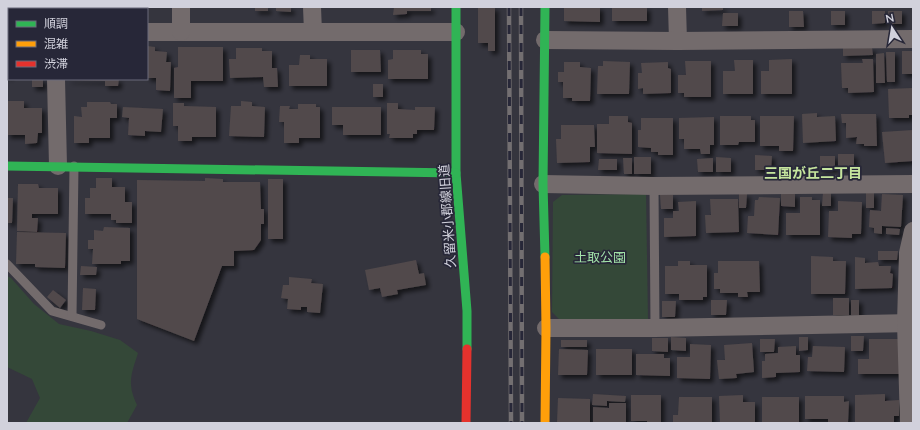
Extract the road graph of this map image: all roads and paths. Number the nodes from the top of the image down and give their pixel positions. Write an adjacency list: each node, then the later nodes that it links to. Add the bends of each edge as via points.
1 (181, 7): 7 (street)
2 (312, 7): 8 (street)
3 (456, 7): 9 (street, 久留米小郡線旧道)
4 (545, 7): 11 (street)
5 (677, 7): 12 (street)
6 (148, 32): 7 (street)
7 (181, 32): 8 (street)
8 (312, 32): 9 (street)
9 (456, 32): 16 (street, 久留米小郡線旧道)
10 (913, 39): 12 (street)
11 (545, 40): 12 (street); 17 (street)
12 (678, 40)
13 (56, 80): 15 (street)
14 (7, 166): 15 (street)
15 (66, 166): 16 (street); 22 (lane)
16 (456, 173): 27 (street, 久留米小郡線旧道, via 468,311)
17 (543, 184): 19 (street); 25 (street)
18 (913, 184): 19 (street)
19 (654, 186): 26 (lane)
20 (913, 231): 23 (street, via 908,253)
21 (7, 264): 22 (lane, via 52,311)
22 (72, 316): 24 (lane)
23 (910, 323): 26 (street); 29 (street)
24 (101, 325)
25 (546, 328): 26 (street); 28 (street)
26 (655, 328)
27 (466, 423)
28 (545, 423)
29 (909, 423)

